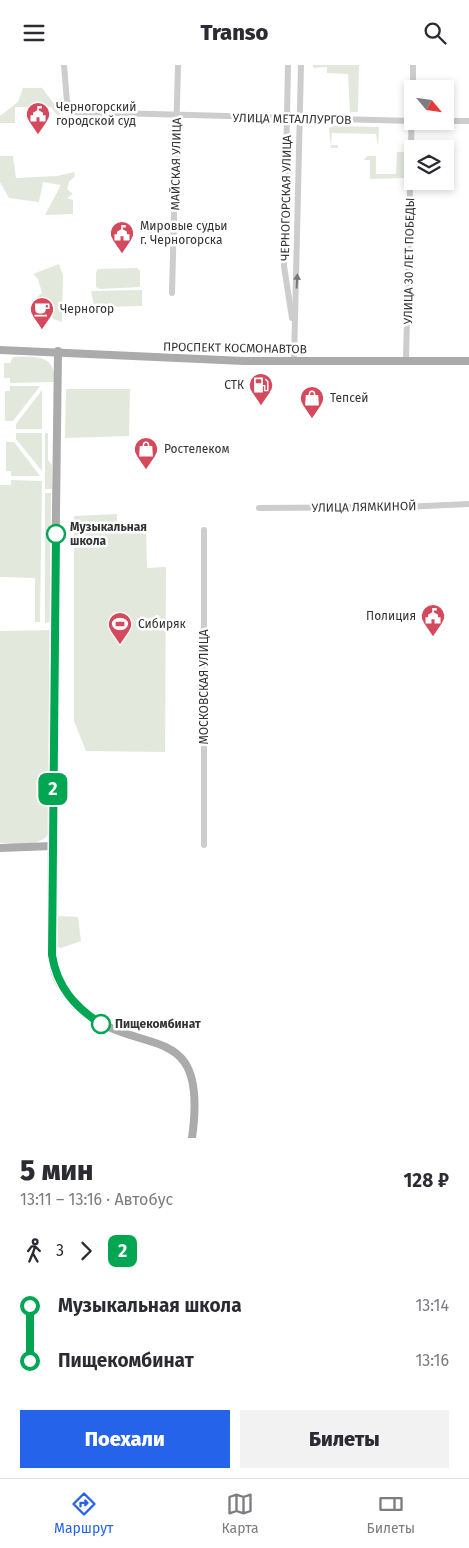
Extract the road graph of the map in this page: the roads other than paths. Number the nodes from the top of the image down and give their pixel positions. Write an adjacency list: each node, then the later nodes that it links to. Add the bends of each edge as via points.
1 (64, 65): 7 (street, УЛИЦА МЕТАЛЛУРГОВ, via 67,102 76,112)
2 (178, 65): 7 (street, МАЙСКАЯ УЛИЦА)
3 (288, 65): 8 (street, ЧЕРНОГОРСКАЯ УЛИЦА)
4 (301, 65): 9 (street, ЧЕРНОГОРСКАЯ УЛИЦА)
5 (413, 65): 6 (street)
6 (413, 80)
7 (174, 115): 8 (street, УЛИЦА МЕТАЛЛУРГОВ); 14 (street, МАЙСКАЯ УЛИЦА)
8 (288, 119): 9 (street, УЛИЦА МЕТАЛЛУРГОВ); 15 (street, ЧЕРНОГОРСКАЯ УЛИЦА, via 284,266)
9 (300, 119): 10 (street, УЛИЦА МЕТАЛЛУРГОВ); 15 (street, ЧЕРНОГОРСКАЯ УЛИЦА, one-way to 9)
10 (404, 121)
11 (454, 121): 12 (street)
12 (469, 121)
13 (412, 130): 19 (street, УЛИЦА 30 ЛЕТ ПОБЕДЫ)
14 (172, 293)
15 (294, 330): 18 (street, ЧЕРНОГОРСКАЯ УЛИЦА)
16 (0, 350): 17 (main road, ПРОСПЕКТ КОСМОНАВТОВ)
17 (58, 351): 18 (main road, ПРОСПЕКТ КОСМОНАВТОВ, via 215,361); 25 (main road)
18 (294, 361): 19 (main road, ПРОСПЕКТ КОСМОНАВТОВ)
19 (406, 361): 20 (main road, ПРОСПЕКТ КОСМОНАВТОВ)
20 (469, 361)
21 (469, 504): 22 (street, УЛИЦА ЛЯМКИНОЙ)
22 (259, 508)
23 (204, 530): 24 (street, МОСКОВСКАЯ УЛИЦА)
24 (204, 845)
25 (52, 846): 26 (main road); 27 (main road, via 52,955 58,980 80,1007 103,1025 166,1046 176,1053 192,1078 195,1090)
26 (0, 848)
27 (192, 1138)

